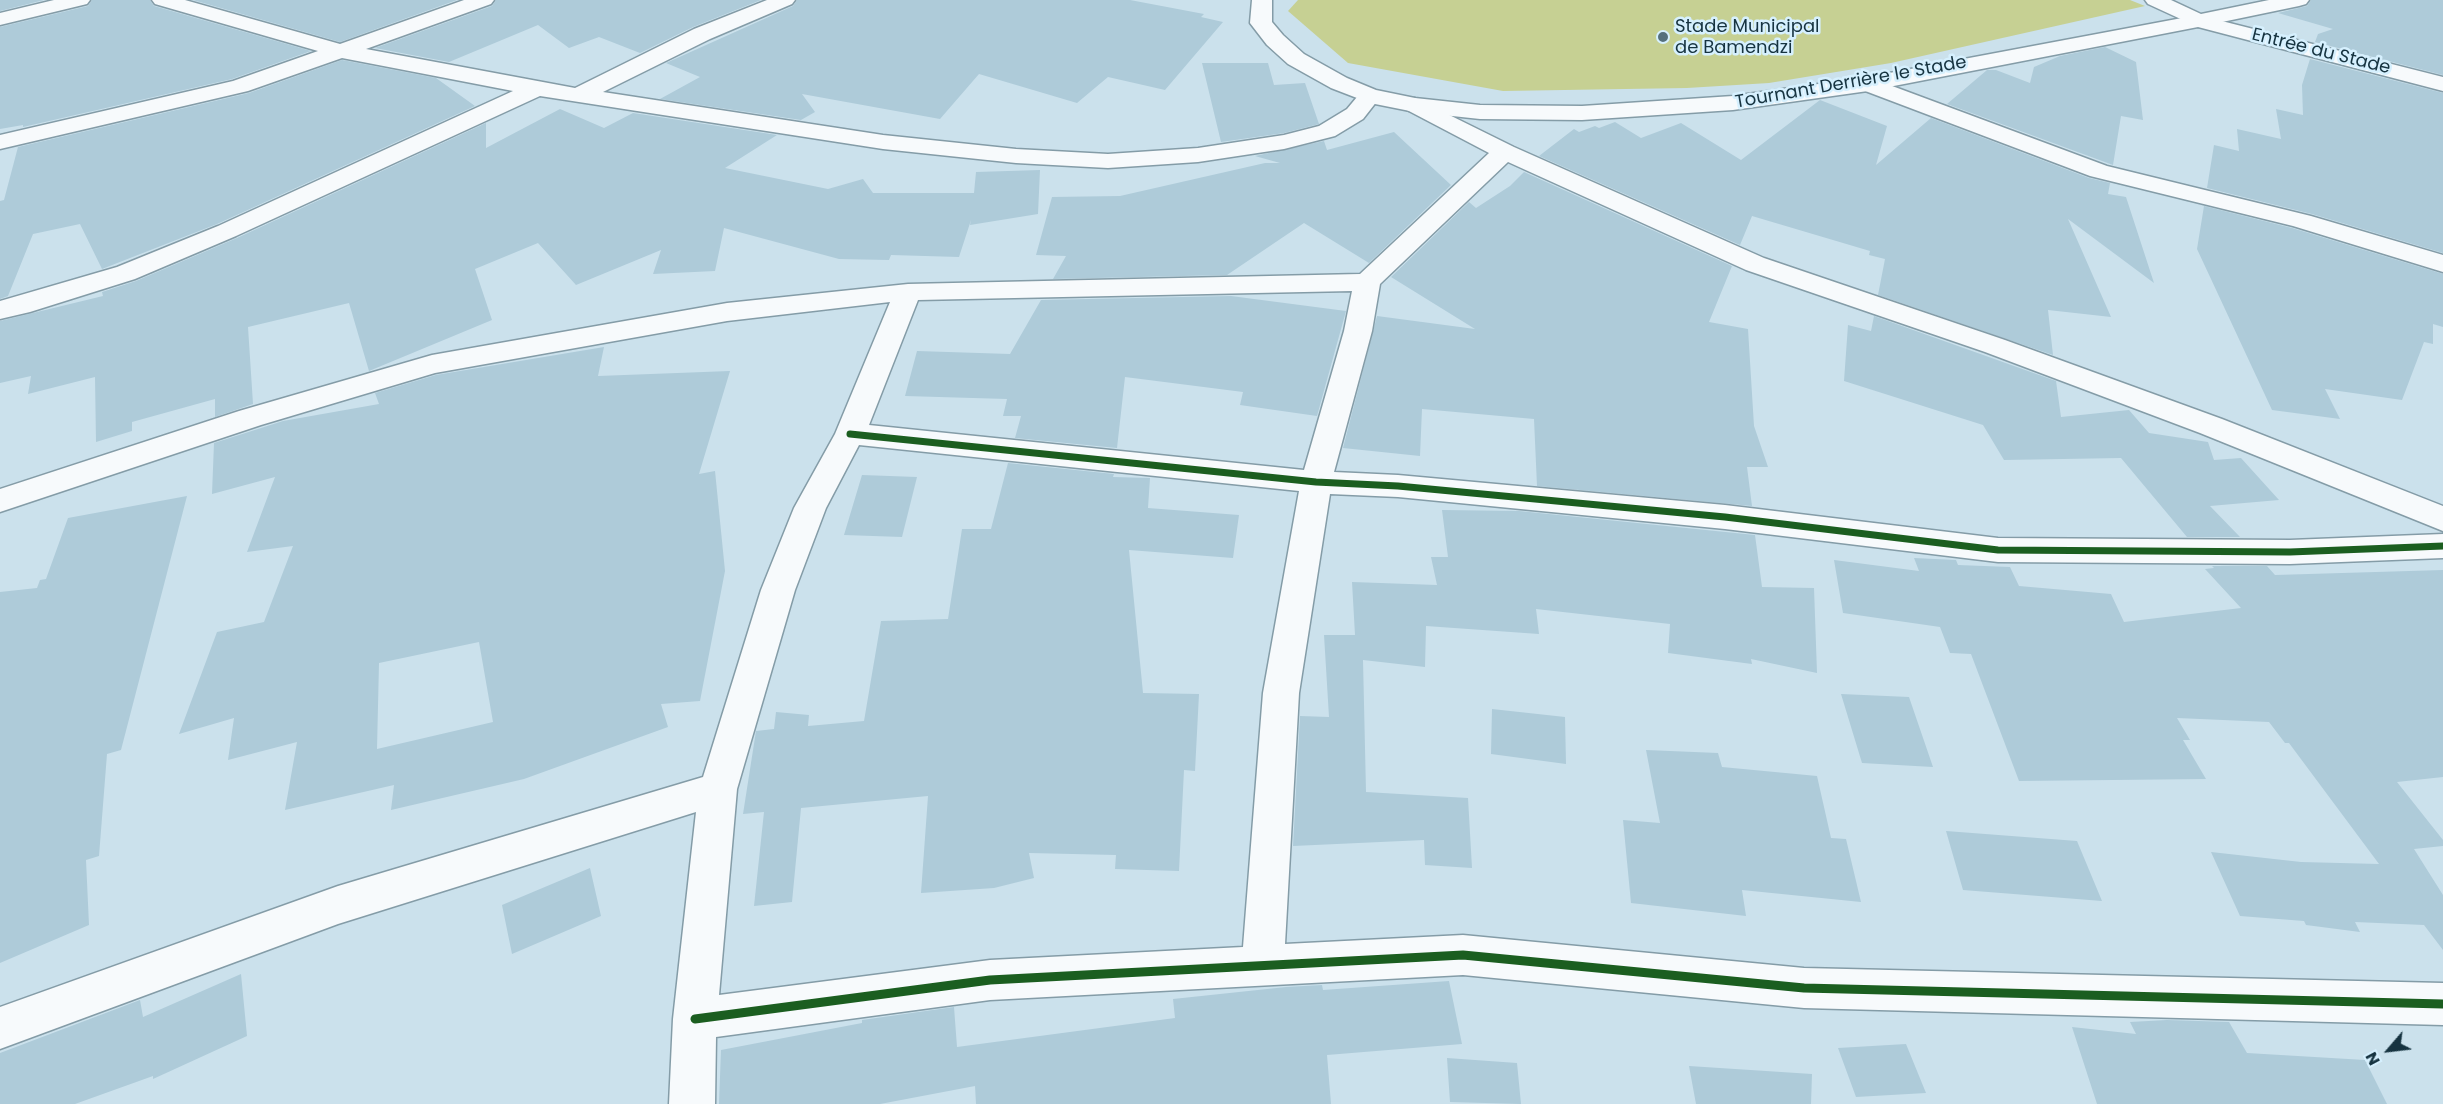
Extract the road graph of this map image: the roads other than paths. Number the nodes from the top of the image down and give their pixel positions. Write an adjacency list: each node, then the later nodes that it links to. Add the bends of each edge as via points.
1 (80, 0): 8 (street)
2 (162, 0): 10 (street)
3 (484, 0): 10 (street)
4 (785, 0): 14 (street, via 702,34)
5 (1262, 0): 15 (street, Tournant Derrière le Stade, via 1261,23 1296,59)
6 (2155, 0): 9 (street)
7 (2299, 0): 9 (street, Tournant Derrière le Stade)
8 (0, 19)
9 (2198, 21): 11 (street, Tournant Derrière le Stade); 12 (street, Entrée du Stade)
10 (342, 51): 13 (street); 17 (street, via 240,86)
11 (1868, 84): 16 (street, Tournant Derrière le Stade, via 1733,103 1605,112 1480,112); 19 (street, via 2099,171 2302,221)
12 (2443, 84)
13 (537, 89): 14 (street); 22 (street, via 126,273)
14 (579, 94): 15 (street, via 883,142 1108,161 1198,155 1284,142 1328,131 1355,114)
15 (1370, 96): 16 (street, Tournant Derrière le Stade)
16 (1415, 105): 18 (street)
17 (0, 142)
18 (1505, 152): 20 (street); 26 (street, via 1755,264 1995,346)
19 (2443, 264)
20 (1367, 282): 21 (street); 24 (street, via 1358,331)
21 (908, 292): 23 (street); 25 (street, via 727,312 432,364 250,418)
22 (0, 310)
23 (850, 434): 24 (street); 28 (street, via 810,508 778,590)
24 (1316, 482): 27 (street, via 1398,486 1725,517 1998,549 2290,552); 29 (street, via 1281,693)
25 (0, 501)
26 (2443, 519)
27 (2443, 546)
28 (718, 789): 31 (street); 32 (street, via 338,905)
29 (1263, 966): 30 (street, via 1463,955 1804,988); 31 (street, via 990,980)
30 (2443, 1004)
31 (695, 1019): 33 (street)
32 (0, 1028)
33 (692, 1104)

